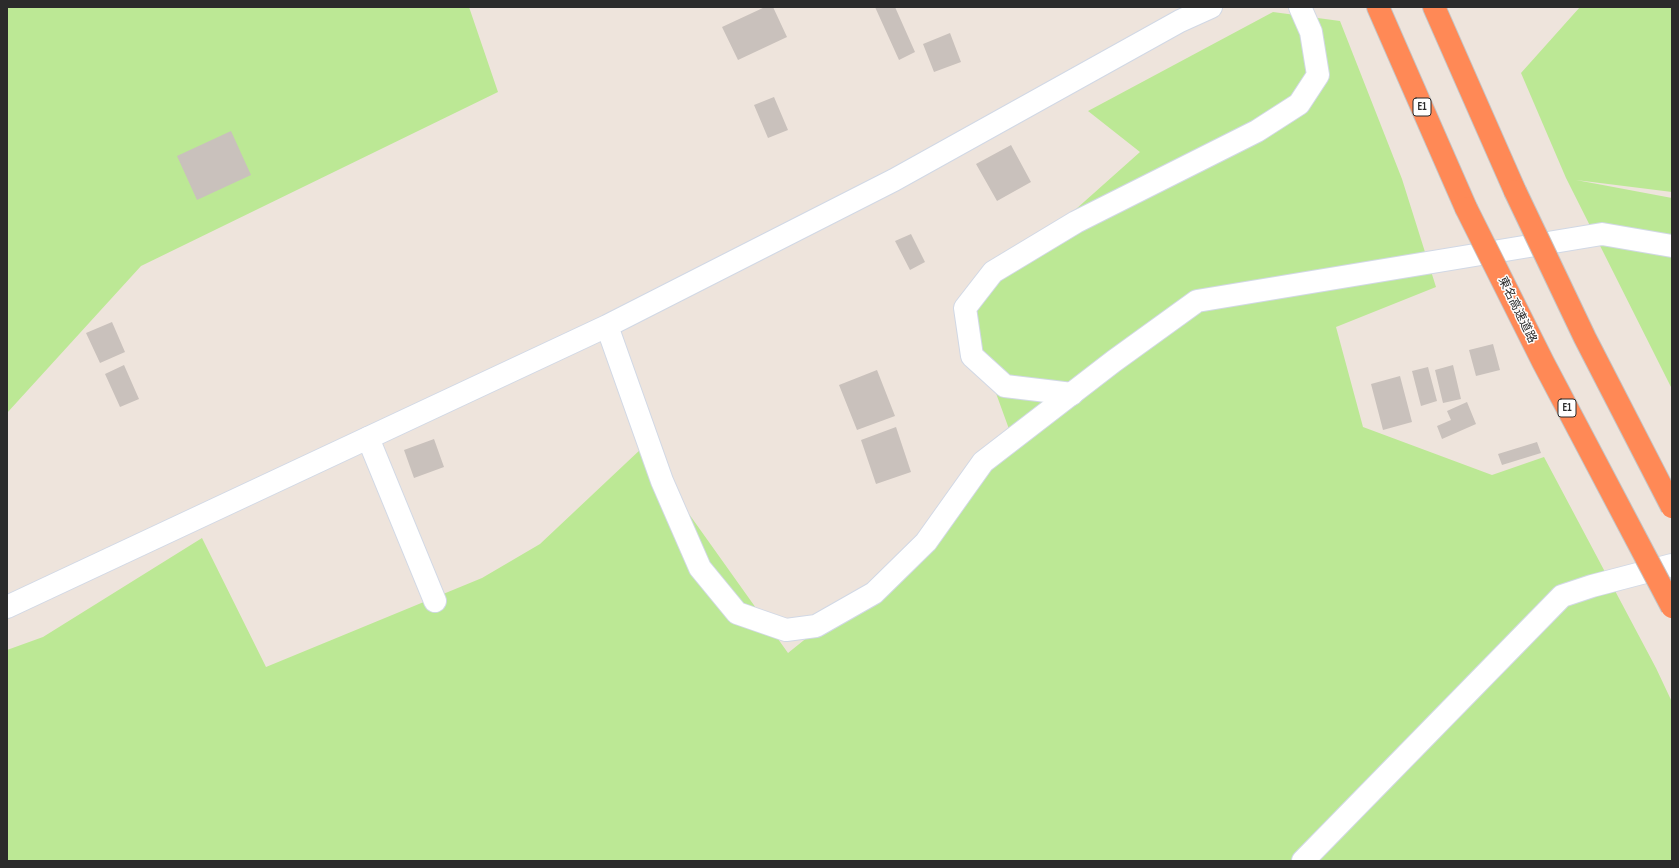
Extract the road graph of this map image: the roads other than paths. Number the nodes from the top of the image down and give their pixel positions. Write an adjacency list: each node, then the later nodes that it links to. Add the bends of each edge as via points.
1 (1211, 7): 6 (street, via 1173,25 894,180)
2 (1300, 7): 7 (street, via 1311,32 1318,75 1299,104 1257,131 1076,222 993,272 965,308 972,356 1005,386)
3 (1378, 7): 12 (highway, 東名高速道路 / E1, bridge, via 1466,208 1543,362)
4 (1434, 7): 9 (highway, bridge, via 1515,191 1585,338)
5 (1672, 246): 7 (street, via 1602,234 1197,301)
6 (607, 326): 7 (street, via 662,482 700,568 737,613 786,630 816,626 874,593 926,542 983,462); 8 (street)
7 (1072, 394)
8 (368, 438): 11 (street); 13 (street)
9 (1672, 507)
10 (1672, 565): 14 (street, via 1562,596)
11 (435, 601)
12 (1672, 606)
13 (7, 607)
14 (1303, 861)

